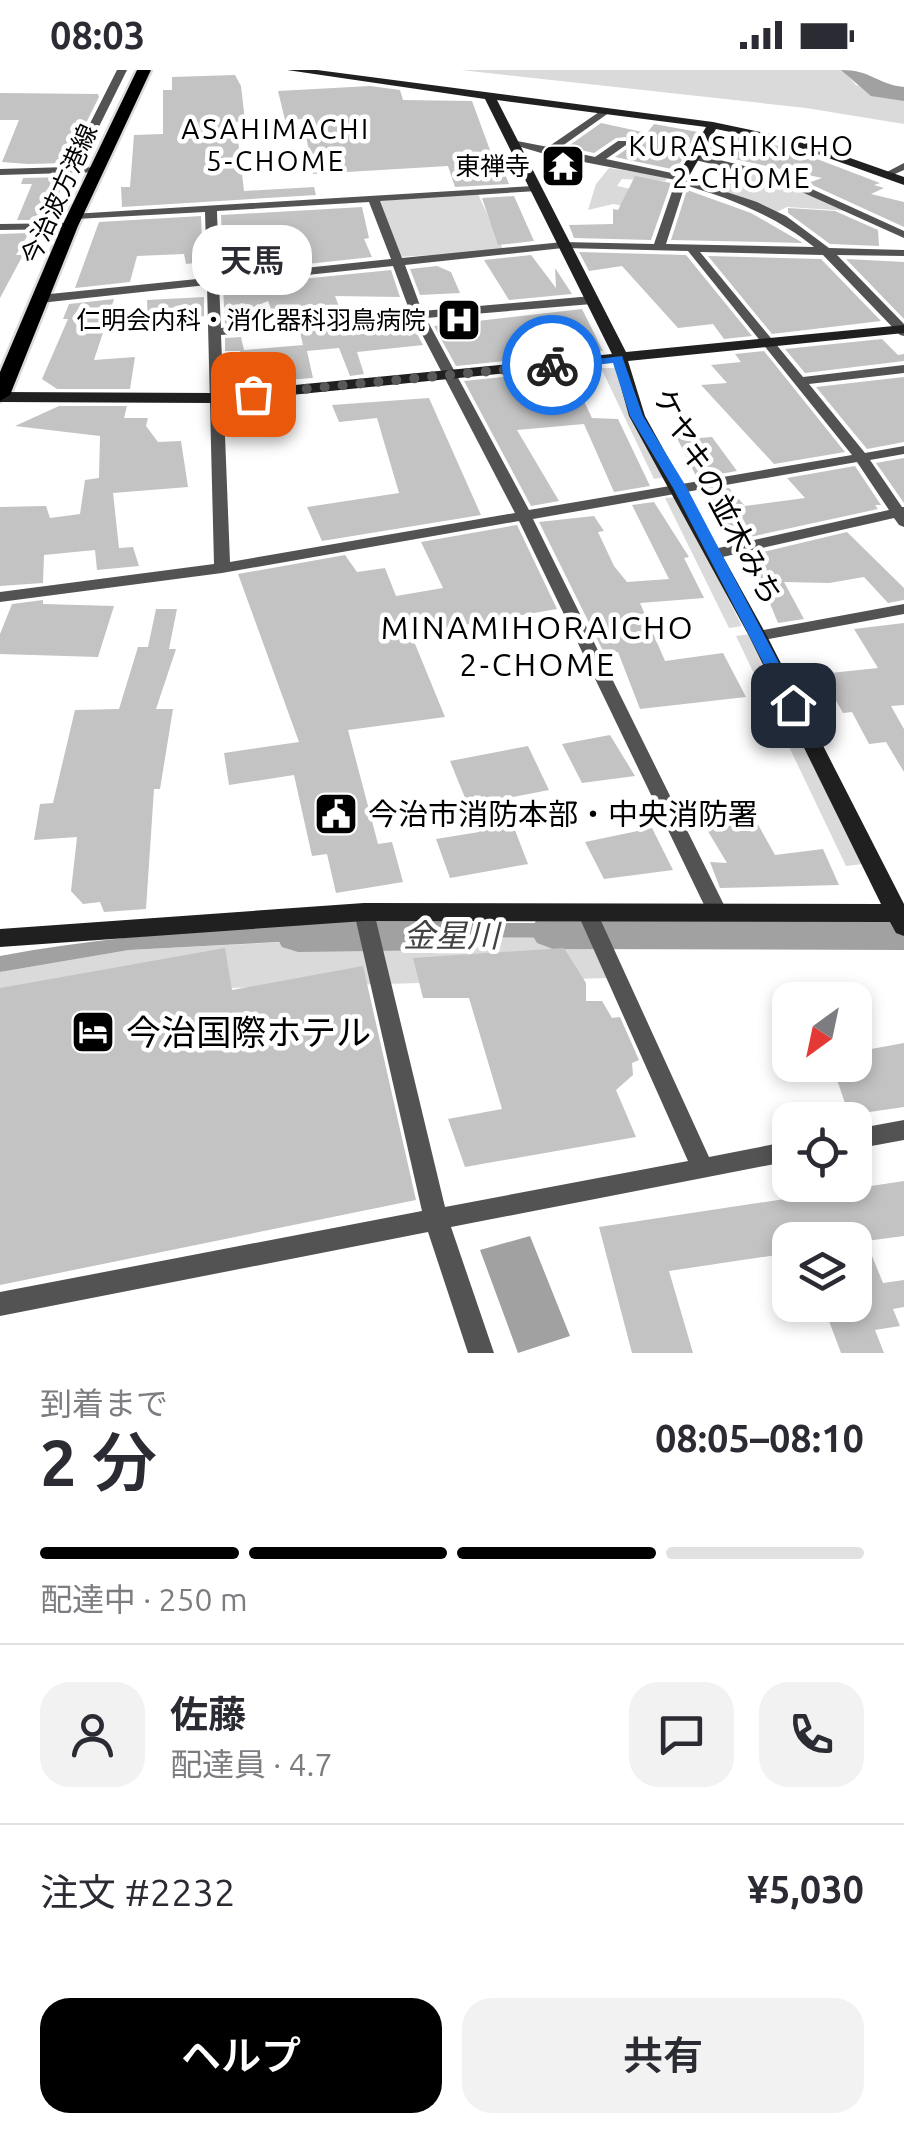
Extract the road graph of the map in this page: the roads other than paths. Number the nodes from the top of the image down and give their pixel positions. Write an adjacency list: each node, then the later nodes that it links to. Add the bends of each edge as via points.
1 (122, 70): 13 (street)
2 (144, 70): 14 (main road, 今治波方港線)
3 (292, 70): 4 (street)
4 (490, 97): 5 (street); 8 (street, ケヤキの並木みち)
5 (605, 112): 6 (street); 9 (street)
6 (713, 125): 10 (street); 16 (street, via 794,142)
7 (622, 142): 11 (street)
8 (512, 143): 9 (street); 19 (street, ケヤキの並木みち)
9 (548, 152): 11 (street)
10 (695, 157): 17 (street); 24 (street, via 777,176)
11 (595, 162): 17 (street)
12 (904, 166): 16 (street)
13 (72, 170): 14 (street); 15 (street)
14 (98, 170): 22 (main road, 今治波方港線)
15 (0, 172)
16 (888, 174): 18 (street)
17 (682, 179): 26 (street); 28 (street, via 770,210)
18 (904, 181)
19 (533, 189): 20 (street); 25 (street, ケヤキの並木みち)
20 (374, 200): 21 (street); 30 (street)
21 (211, 210): 22 (street); 31 (street)
22 (73, 221): 23 (street); 32 (main road, 今治波方港線)
23 (0, 227)
24 (904, 235)
25 (563, 245): 26 (street); 30 (street); 33 (street, ケヤキの並木みち)
26 (659, 247): 27 (street)
27 (690, 248): 28 (street); 37 (street)
28 (830, 250): 29 (street); 35 (street)
29 (904, 253)
30 (396, 263): 31 (street); 34 (street)
31 (210, 281): 32 (street); 36 (street)
32 (40, 299): 42 (main road, 今治波方港線)
33 (592, 300): 34 (street); 38 (street, ケヤキの並木みち)
34 (417, 313): 36 (street); 40 (street)
35 (903, 330): 37 (street)
36 (213, 332): 43 (street)
37 (768, 344): 38 (street); 41 (street)
38 (618, 359): 40 (street); 46 (street, ケヤキの並木みち, via 637,416)
39 (904, 369): 41 (street)
40 (451, 375): 43 (street); 48 (street)
41 (799, 381): 45 (street)
42 (0, 396): 43 (street)
43 (214, 398): 50 (street)
44 (904, 450): 45 (street)
45 (862, 458): 46 (street); 47 (street)
46 (680, 488): 48 (street); 49 (street, ケヤキの並木みち)
47 (902, 515): 49 (street)
48 (525, 517): 50 (street); 54 (street)
49 (714, 554): 53 (street, ケヤキの並木みち)
50 (222, 568): 51 (street)
51 (0, 597)
52 (904, 609): 53 (street)
53 (758, 636): 57 (street, ケヤキの並木みち)
54 (716, 911): 56 (street); 57 (street)
55 (364, 912): 56 (street); 58 (street); 63 (street)
56 (587, 912): 62 (street)
57 (902, 917)
58 (0, 938)
59 (904, 1130): 60 (street)
60 (872, 1136)
61 (772, 1154): 62 (street)
62 (702, 1168): 63 (street)
63 (435, 1217): 64 (street); 65 (street)
64 (0, 1304)
65 (481, 1353)

